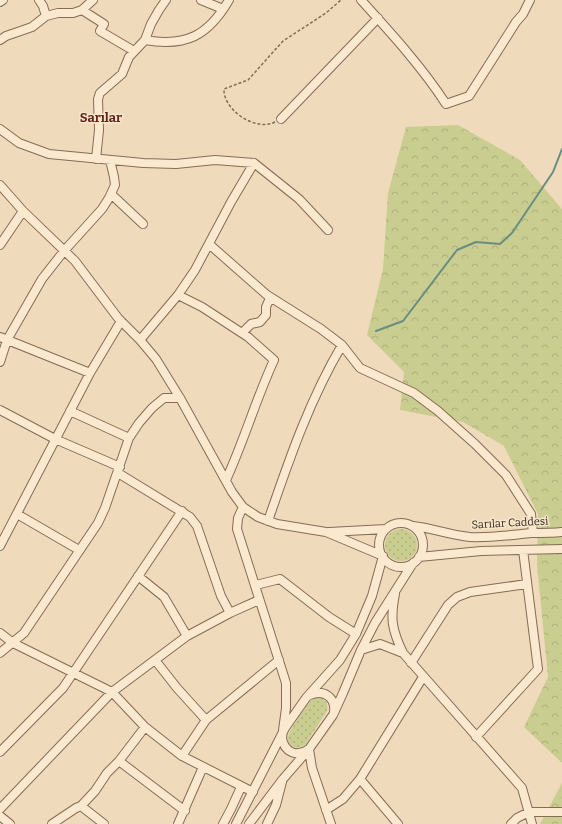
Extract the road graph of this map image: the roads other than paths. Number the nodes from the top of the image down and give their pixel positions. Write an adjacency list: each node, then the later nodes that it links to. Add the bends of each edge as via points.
1 (3, 0): 9 (street)
2 (40, 0): 12 (street)
3 (93, 0): 10 (street)
4 (166, 0): 15 (street)
5 (201, 0): 11 (street)
6 (229, 0): 11 (street)
7 (361, 0): 13 (street)
8 (530, 0): 13 (street, via 470,96 446,104 433,84)
9 (0, 2)
10 (82, 10): 12 (street); 16 (street, via 104,24 100,31)
11 (223, 10): 15 (street, via 207,29 196,36 161,43)
12 (46, 16): 14 (street, via 32,27)
13 (378, 18): 17 (street)
14 (2, 35)
15 (145, 40): 16 (street)
16 (134, 51): 19 (street, via 122,74 100,94 98,99 99,130)
17 (280, 119)
18 (0, 128): 19 (street, via 19,143 49,154)
19 (96, 159): 20 (street)
20 (110, 160): 21 (street, via 176,164 215,160); 23 (street, via 115,185)
21 (254, 163): 26 (street, via 299,199); 27 (street)
22 (0, 185): 24 (street)
23 (111, 194): 25 (street); 29 (street, via 102,209)
24 (23, 211): 28 (street); 29 (street)
25 (143, 224)
26 (328, 230)
27 (209, 244): 30 (street); 31 (street)
28 (0, 245)
29 (64, 250): 32 (street); 34 (street)
30 (178, 294): 33 (street, via 199,304); 35 (street)
31 (270, 298): 33 (street, via 266,315); 36 (street)
32 (121, 322): 35 (street); 38 (street)
33 (242, 333): 45 (street, via 274,360 263,382 238,454)
34 (3, 339): 37 (street); 38 (street)
35 (140, 340): 39 (street, via 156,359)
36 (342, 345): 49 (street, via 329,366 300,430); 54 (street, via 360,368 414,394 475,444 506,475 531,514)
37 (0, 362)
38 (90, 373): 41 (street)
39 (180, 398): 42 (street, via 164,398 152,408); 45 (street)
40 (0, 410): 43 (street)
41 (70, 411): 42 (street); 43 (street)
42 (129, 438): 44 (street)
43 (55, 439): 44 (street); 48 (street)
44 (119, 470): 47 (street); 57 (street, via 98,523)
45 (226, 480): 46 (street)
46 (243, 507): 49 (street, Sarılar Caddesi); 64 (street, via 237,529)
47 (182, 511): 62 (street); 67 (street, via 197,526 221,596)
48 (17, 514): 55 (street); 57 (street)
49 (268, 521): 52 (street, Sarılar Caddesi)
50 (413, 526): 51 (street, Sarılar Caddesi, via 399,523); 54 (street, Sarılar Caddesi, via 470,537); 60 (street, via 422,537 422,551)
51 (386, 529): 52 (street, Sarılar Caddesi); 59 (street, via 380,542)
52 (326, 532): 59 (street, Sarılar Caddesi)
53 (562, 532): 54 (street, Sarılar Caddesi)
54 (533, 533)
55 (0, 546)
56 (562, 549): 58 (street)
57 (79, 550): 71 (street, via 24,633)
58 (524, 550): 60 (street); 63 (street)
59 (383, 556): 61 (street, Sarılar Caddesi, via 393,565 406,566); 69 (street, via 372,596)
60 (419, 557): 61 (street)
61 (413, 563): 65 (street)
62 (138, 576): 70 (street, via 164,597); 78 (street)
63 (527, 584): 77 (street, via 470,592 457,598 448,605); 86 (street, via 538,669)
64 (256, 585): 66 (street); 69 (street, via 280,580)
65 (396, 589): 72 (street); 74 (street, via 392,608 394,636)
66 (259, 600): 67 (street); 76 (street)
67 (230, 614): 70 (street)
68 (0, 633): 71 (street)
69 (356, 634): 81 (street, via 340,660)
70 (187, 636): 75 (street)
71 (13, 644): 73 (street); 78 (street)
72 (361, 650): 74 (street, via 380,644); 82 (street)
73 (0, 653)
74 (403, 653): 77 (street)
75 (155, 660): 80 (street); 83 (street)
76 (279, 660): 83 (street); 85 (street, via 286,683)
77 (411, 663): 79 (street)
78 (73, 672): 80 (street); 88 (street, via 63,688)
79 (423, 677): 86 (street); 95 (street)
80 (112, 692): 84 (street); 100 (street)
81 (306, 698): 82 (street, via 315,692 329,696 334,705); 85 (street)
82 (332, 715): 87 (street)
83 (206, 720): 90 (street)
84 (145, 726): 90 (street); 92 (street)
85 (283, 732): 89 (street, via 282,743); 98 (street)
86 (476, 737): 103 (street, via 522,788)
87 (309, 749): 89 (street, via 300,754); 91 (street); 94 (street)
88 (0, 752)
89 (294, 753): 91 (street)
90 (182, 756): 93 (street)
91 (302, 757): 94 (street); 96 (street)
92 (119, 761): 99 (street); 102 (street)
93 (203, 766): 97 (street); 102 (street)
94 (312, 768): 101 (street)
95 (360, 778): 101 (street, via 343,799); 115 (street)
96 (283, 779): 112 (street); 113 (street, via 276,805)
97 (241, 787): 98 (street); 110 (street)
98 (253, 792): 111 (street)
99 (81, 806): 107 (street); 108 (street)
100 (0, 808)
101 (326, 810): 114 (street)
102 (185, 811): 109 (street)
103 (529, 812): 104 (street); 116 (street, via 516,818); 117 (street)
104 (562, 812)
105 (0, 816): 106 (street)
106 (10, 824)
107 (52, 824)
108 (104, 824)
109 (178, 824)
110 (223, 824)
111 (236, 824)
112 (249, 824)
113 (267, 824)
114 (331, 824)
115 (398, 824)
116 (511, 824)
117 (532, 824)

